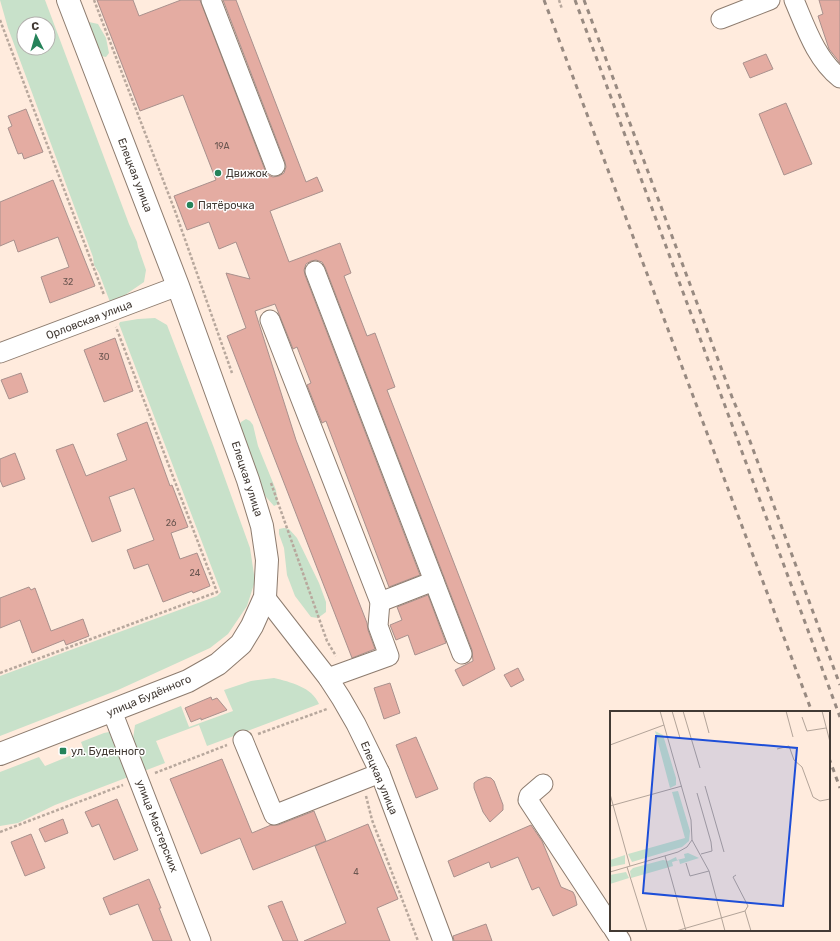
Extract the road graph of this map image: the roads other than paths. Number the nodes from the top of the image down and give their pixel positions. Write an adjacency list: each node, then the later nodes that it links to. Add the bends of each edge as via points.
1 (68, 0): 9 (main road, Елецкая улица)
2 (211, 0): 7 (street)
3 (770, 0): 5 (street)
4 (794, 0): 6 (street, via 815,47 830,70)
5 (722, 19)
6 (840, 78)
7 (275, 166)
8 (315, 271): 12 (street)
9 (178, 286): 11 (street, Орловская улица); 13 (main road, Елецкая улица, via 262,526 267,560)
10 (270, 320): 14 (street)
11 (0, 353)
12 (434, 581): 14 (street); 15 (street)
13 (265, 597): 16 (street, Елецкая улица); 17 (main road, улица Будённого, via 241,644 218,664 188,681)
14 (380, 602): 16 (street, via 378,626 389,656)
15 (462, 654)
16 (328, 678): 20 (street, Елецкая улица)
17 (112, 711): 19 (main road, улица Будённого); 24 (street, улица Мастерских)
18 (243, 740): 20 (street, via 274,815)
19 (0, 754)
20 (380, 773): 25 (street, Елецкая улица)
21 (543, 784): 22 (street, via 529,796 528,800)
22 (610, 924)
23 (615, 931): 26 (street)
24 (201, 941)
25 (443, 941)
26 (621, 941)

